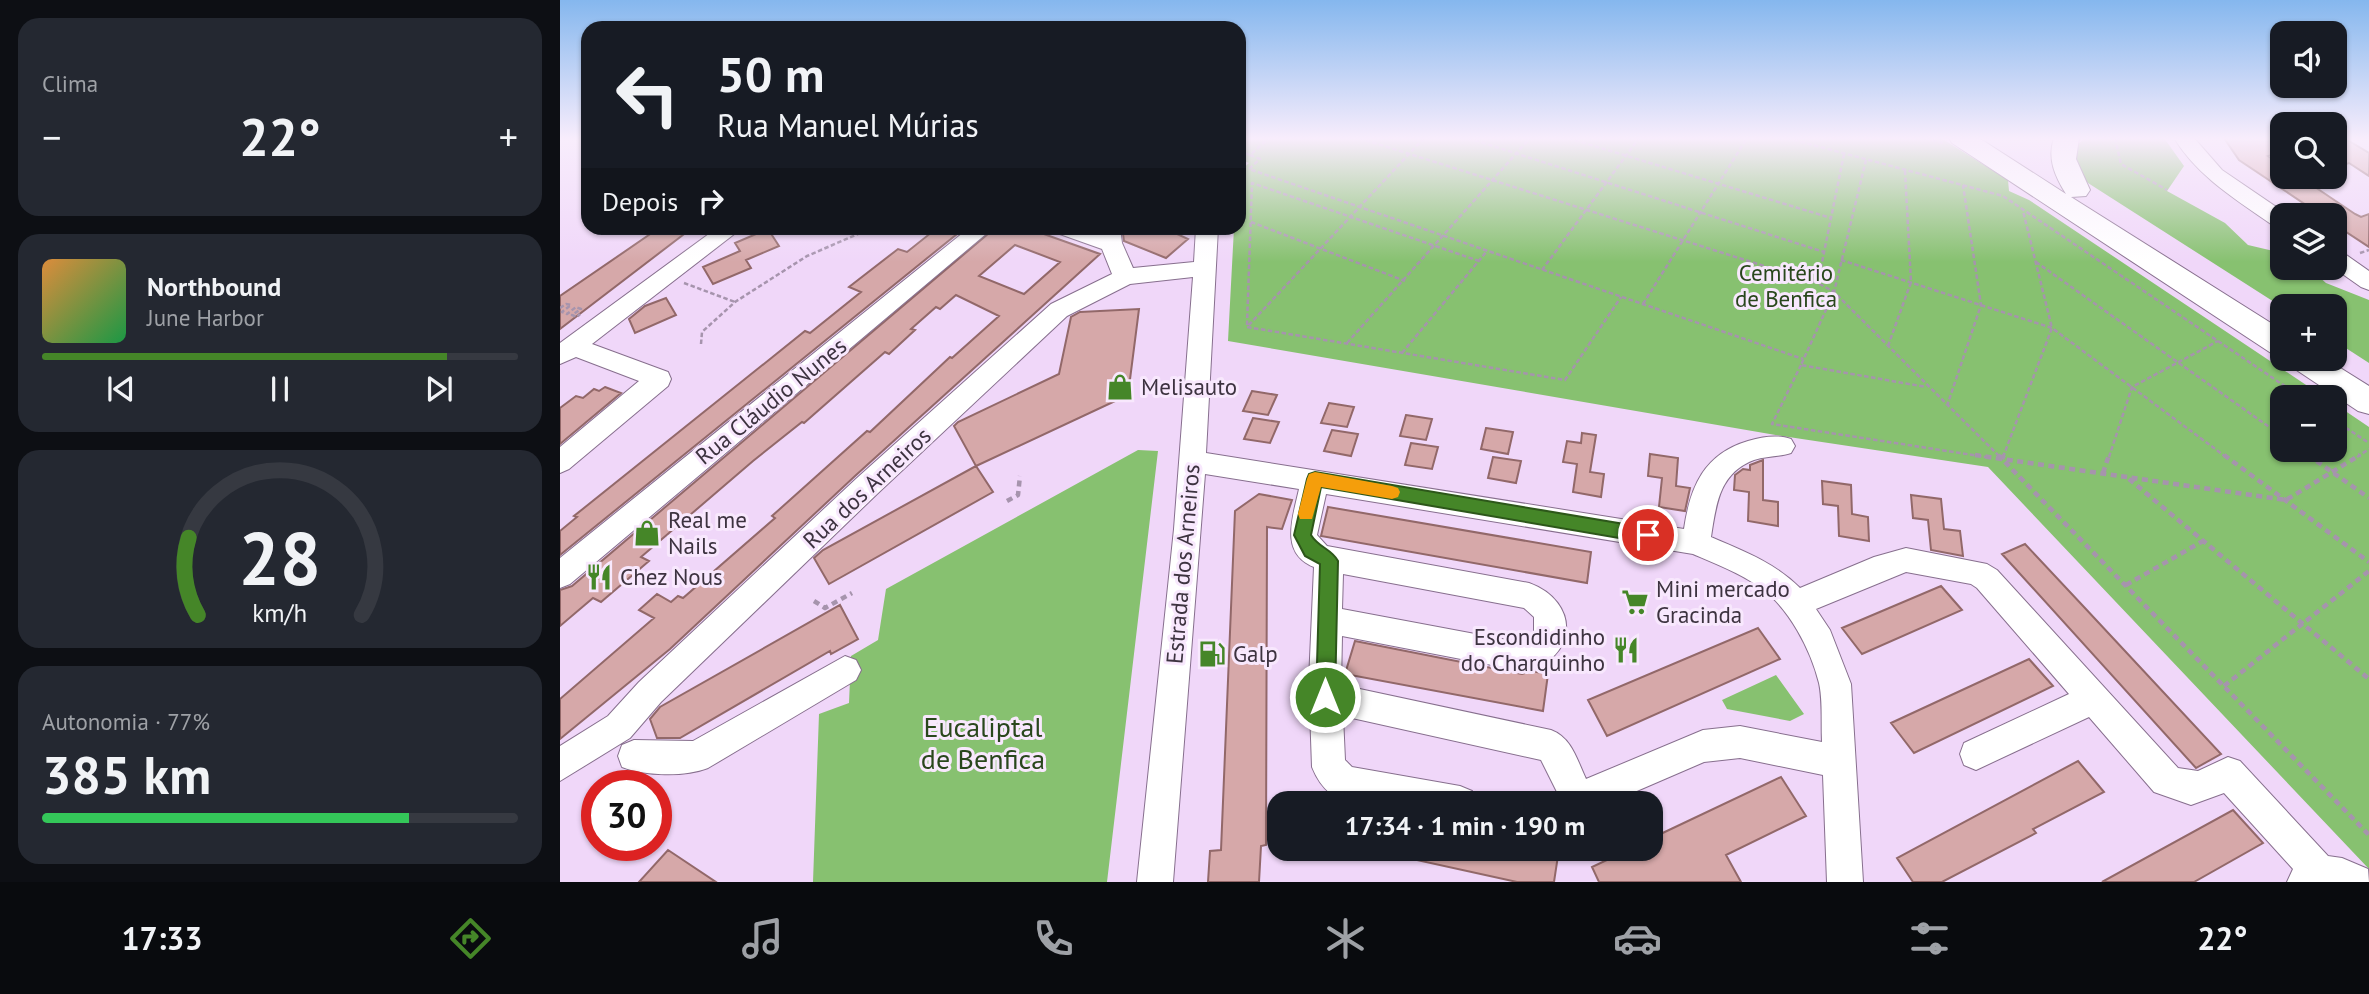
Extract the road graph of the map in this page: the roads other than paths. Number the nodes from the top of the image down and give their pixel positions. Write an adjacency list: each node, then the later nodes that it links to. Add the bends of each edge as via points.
1 (2038, 179): 19 (main road)
2 (2055, 179): 6 (main road)
3 (2070, 179): 6 (main road)
4 (2224, 179): 8 (street)
5 (2242, 179): 7 (street)
6 (2077, 190): 18 (main road)
7 (2276, 203)
8 (2270, 212)
9 (722, 235): 20 (street)
10 (973, 235): 31 (street, Rua Cláudio Nunes)
11 (1083, 235): 12 (street, via 1098,241)
12 (1108, 235): 17 (street)
13 (1206, 239): 17 (street, Rua dos Arneiros); 26 (street, Estrada dos Arneiros)
14 (2347, 256): 16 (street)
15 (2347, 264): 16 (street)
16 (2366, 273)
17 (1125, 277): 40 (street, Rua dos Arneiros, via 1059,310 650,692 619,727)
18 (2270, 313)
19 (2270, 337)
20 (566, 351): 27 (street, via 659,379)
21 (2347, 362): 23 (main road)
22 (2321, 371): 24 (main road)
23 (2369, 376)
24 (2369, 402)
25 (1782, 446): 29 (street, via 1740,452 1717,472 1705,492)
26 (1192, 460): 28 (street); 45 (street, Estrada dos Arneiros)
27 (560, 461)
28 (1315, 479): 29 (street); 30 (street, via 1303,535 1311,551)
29 (1696, 542): 32 (street, via 1773,580)
30 (1329, 561): 33 (street); 33 (street, via 1537,598 1547,608 1551,627 1542,651 1523,657)
31 (560, 575)
32 (1796, 604): 36 (street, via 1906,560 1970,570 1987,579); 39 (street, via 1819,640 1835,684)
33 (1327, 620): 35 (street)
34 (845, 670): 38 (street, via 696,757)
35 (1325, 697): 41 (street, via 1329,767 1343,782); 42 (street, via 1551,746)
36 (2093, 699): 37 (street); 44 (street, via 2174,785 2200,789 2228,773)
37 (1976, 754)
38 (634, 756)
39 (1839, 762): 43 (street, via 1740,742 1703,746); 46 (street)
40 (560, 765)
41 (1393, 791)
42 (1571, 791)
43 (1597, 791)
44 (2312, 878): 47 (street, via 2337,873)
45 (1155, 882)
46 (1845, 882)
47 (2355, 882)

